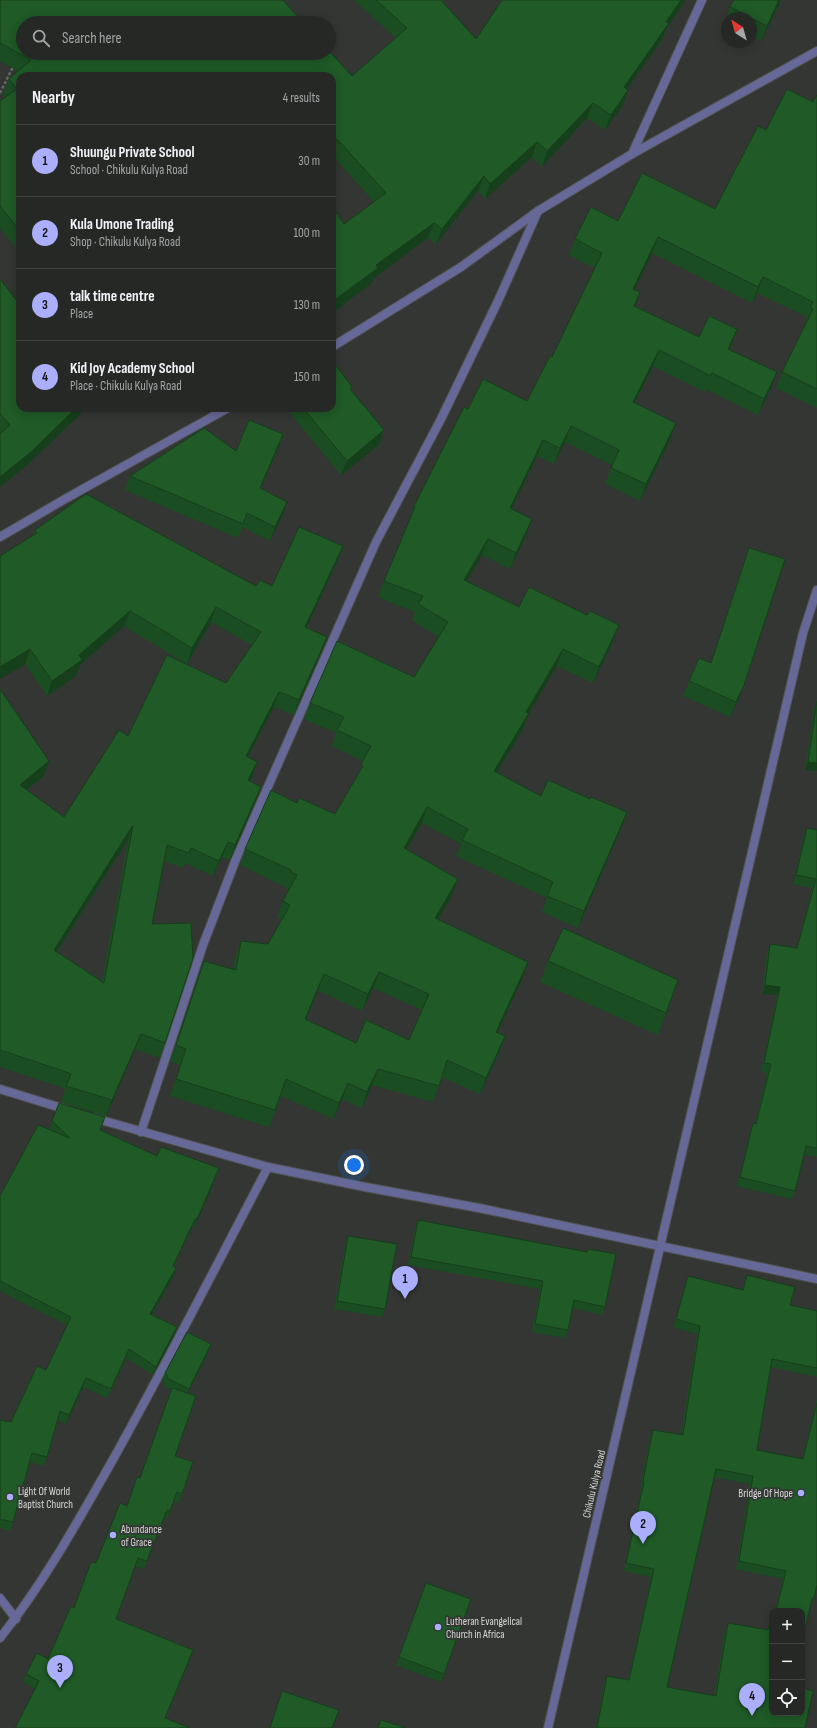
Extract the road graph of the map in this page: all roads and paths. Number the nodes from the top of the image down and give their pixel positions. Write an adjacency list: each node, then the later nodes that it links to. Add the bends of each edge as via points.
1 (702, 0): 5 (street)
2 (817, 51): 5 (street)
3 (16, 60): 4 (path)
4 (0, 93)
5 (632, 154): 6 (street)
6 (538, 211): 7 (street, via 461,267); 14 (street, via 498,302 376,542 236,859 203,945)
7 (336, 345)
8 (221, 412): 9 (street)
9 (0, 538)
10 (817, 590): 16 (street, Chikulu Kulya Road, via 803,633)
11 (0, 1089): 12 (street)
12 (74, 1112)
13 (89, 1116): 14 (street)
14 (142, 1132): 15 (street)
15 (268, 1167): 16 (street); 19 (street, via 148,1397 43,1580)
16 (661, 1246): 17 (street); 21 (street, Chikulu Kulya Road)
17 (817, 1279)
18 (0, 1598): 19 (street)
19 (16, 1619): 20 (street)
20 (0, 1638)
21 (548, 1728)

